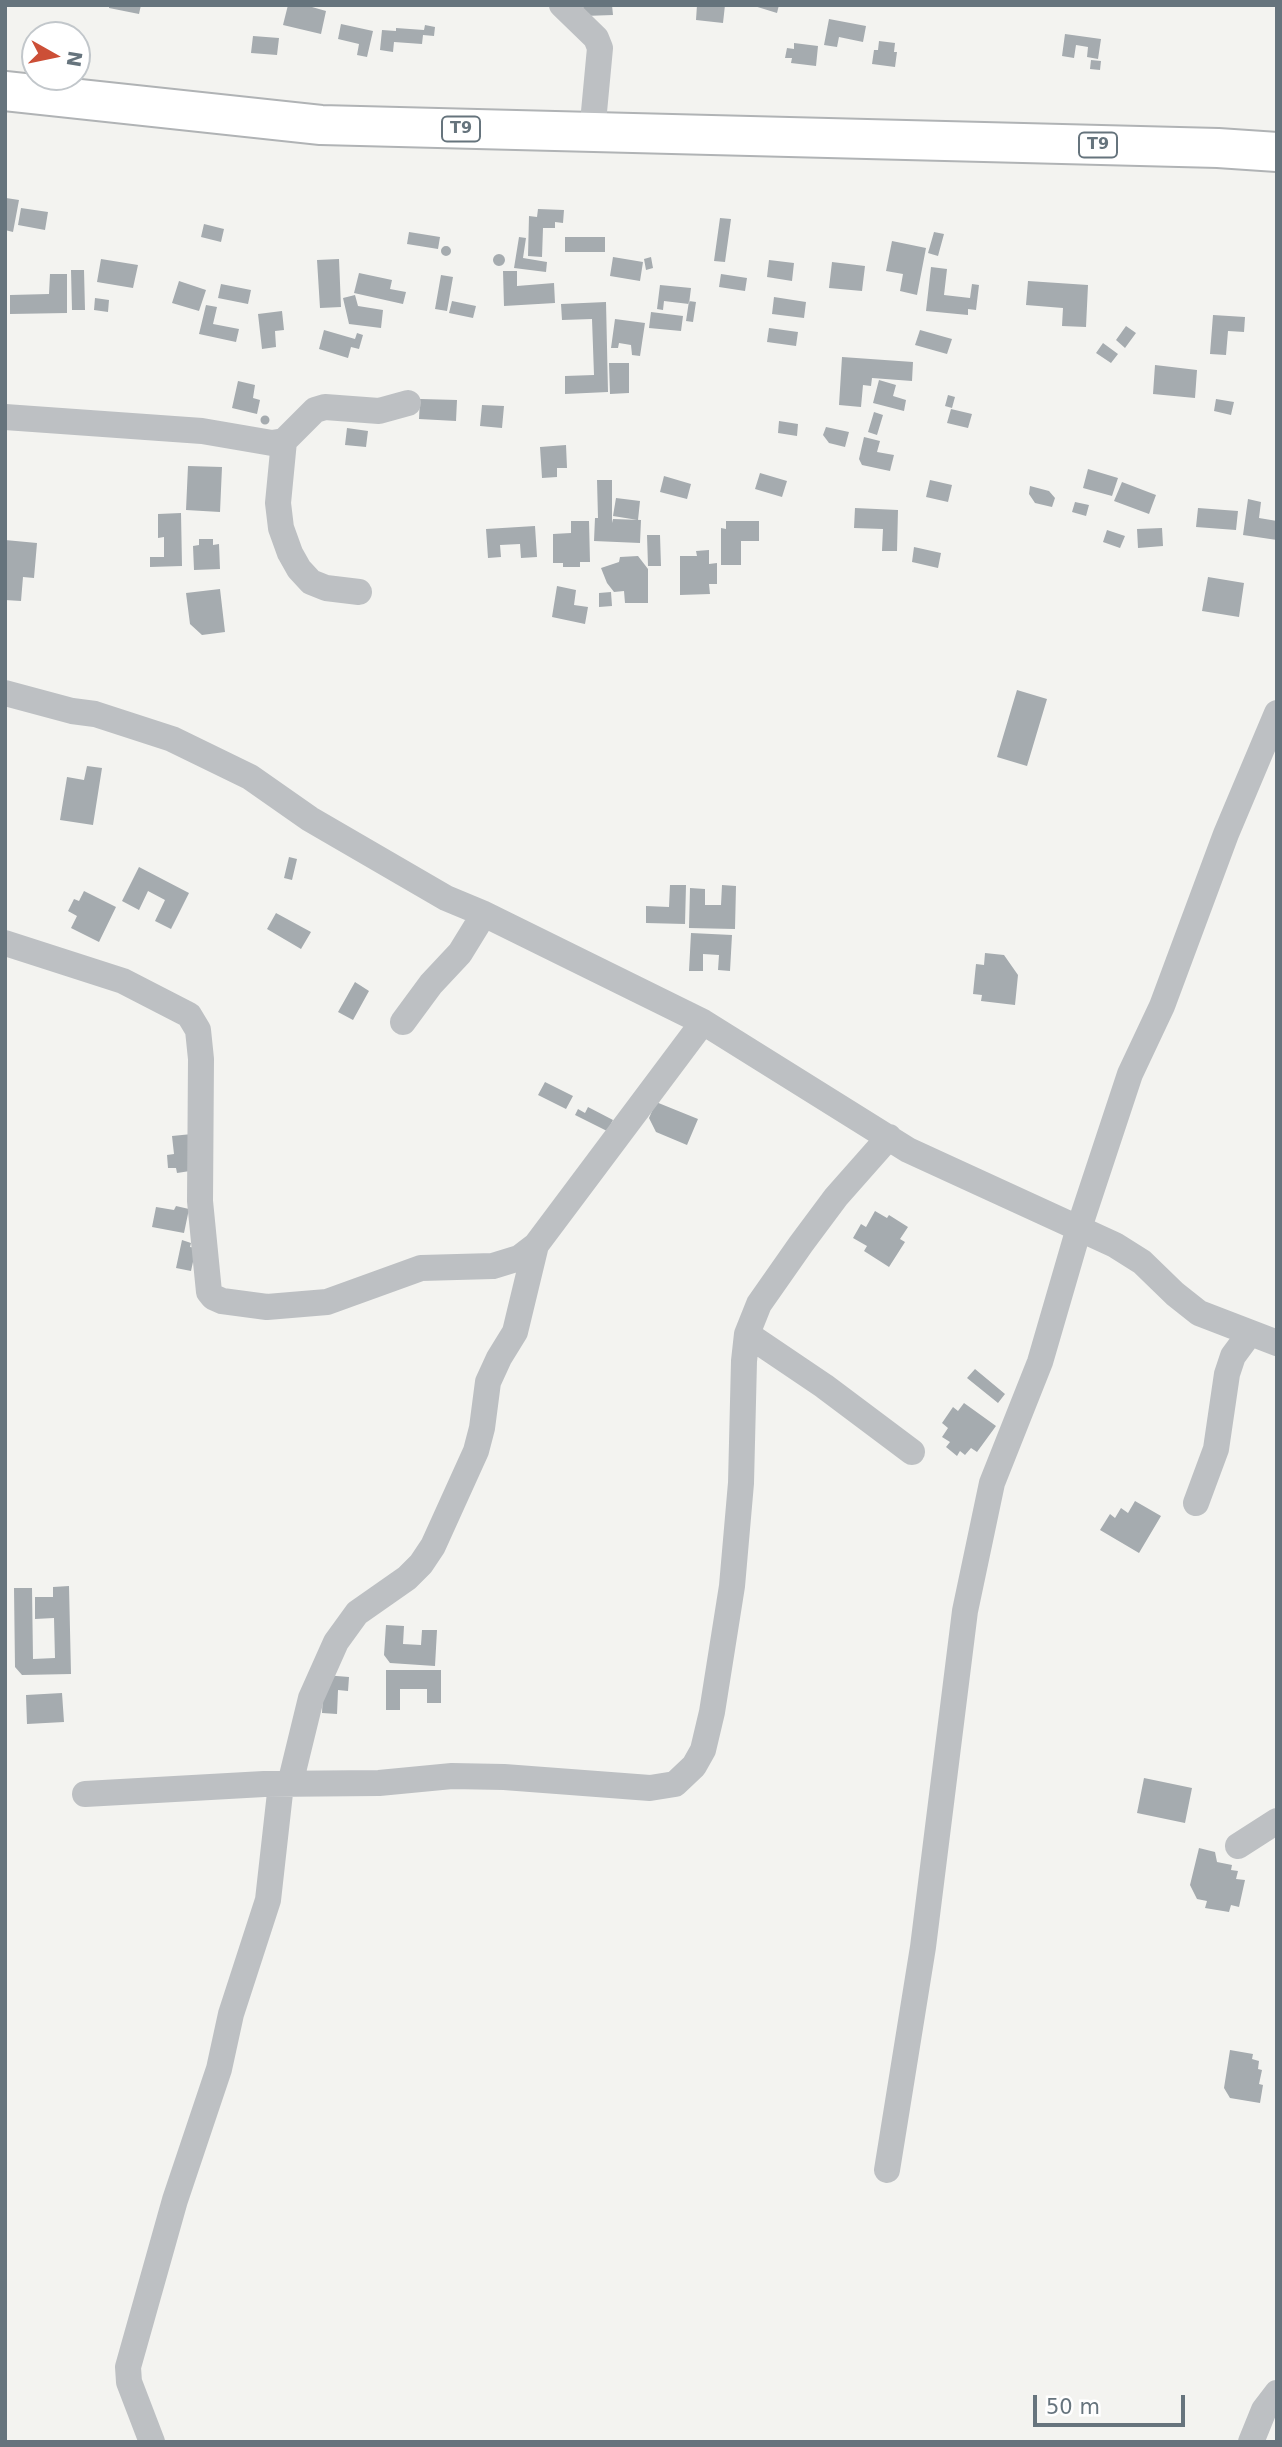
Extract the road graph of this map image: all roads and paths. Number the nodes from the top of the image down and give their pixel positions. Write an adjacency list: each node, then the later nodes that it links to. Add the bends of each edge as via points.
1 (562, 5): 3 (street, via 596,38 600,48)
2 (5, 91): 3 (highway, T9, via 321,125)
3 (592, 133): 4 (highway, T9)
4 (1277, 152)
5 (408, 403): 7 (street, via 379,411 315,410)
6 (5, 417): 7 (street)
7 (284, 441): 8 (street, via 278,503 290,553 311,582)
8 (359, 592)
9 (5, 693): 11 (street, via 95,714 172,739 250,777 389,866)
10 (1277, 712): 16 (street, via 1162,1006 1130,1074)
11 (484, 914): 13 (street, via 460,953); 14 (street)
12 (5, 943): 17 (street, via 122,981 189,1015 198,1030 200,1201 213,1297 267,1307 327,1302 421,1268 493,1266 519,1258)
13 (403, 1022)
14 (704, 1022): 15 (street); 17 (street)
15 (889, 1137): 16 (street, via 908,1150); 19 (street, via 801,1244 759,1304)
16 (1079, 1228): 18 (street, via 1142,1262 1199,1313); 27 (street, via 1040,1362 992,1483 965,1611 923,1947)
17 (536, 1245): 23 (street, via 516,1332 488,1382 476,1451 433,1546 407,1578 357,1613 336,1642 311,1698)
18 (1250, 1333): 20 (street); 22 (street, via 1233,1356 1227,1374 1216,1450)
19 (747, 1334): 21 (street); 23 (street, via 732,1586 712,1712 694,1766 675,1784 650,1788 452,1776)
20 (1277, 1343)
21 (912, 1452)
22 (1196, 1503)
23 (286, 1784): 24 (street); 29 (street, via 268,1900 231,2014 219,2069 174,2200 128,2367 129,2382)
24 (85, 1794)
25 (1277, 1821): 26 (street)
26 (1238, 1846)
27 (887, 2170)
28 (1277, 2393): 30 (street, via 1264,2410)
29 (152, 2442)
30 (1251, 2442)

